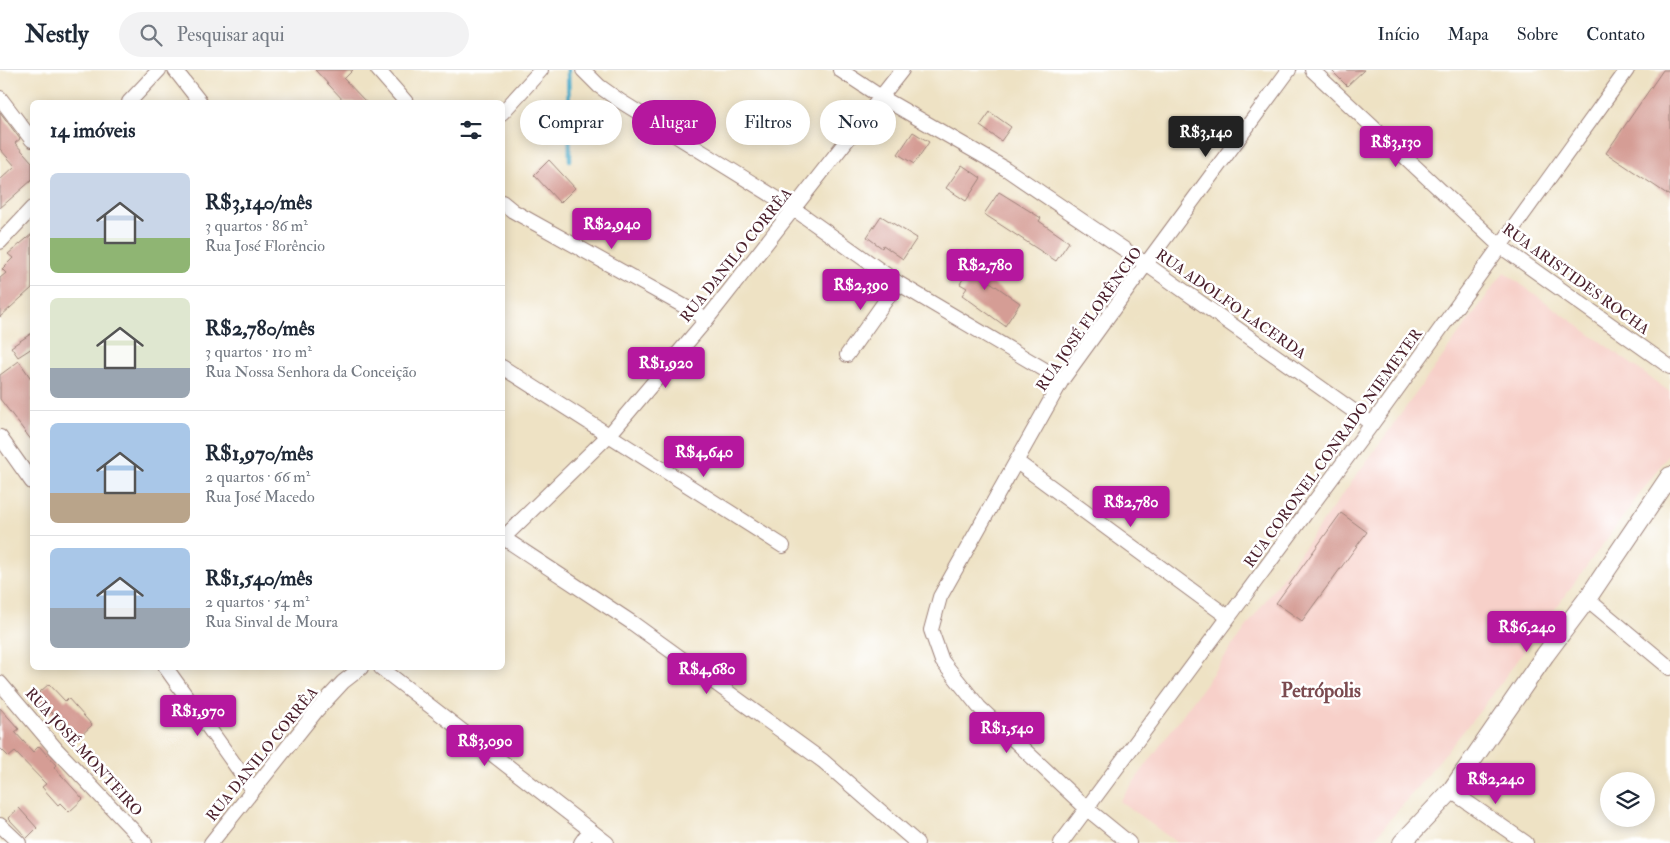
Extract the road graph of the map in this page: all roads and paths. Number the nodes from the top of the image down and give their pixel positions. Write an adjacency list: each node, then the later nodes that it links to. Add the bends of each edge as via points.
1 (159, 70): 13 (street)
2 (176, 70): 14 (street)
3 (378, 70): 15 (street)
4 (540, 70): 16 (street)
5 (583, 70): 19 (street, via 620,101)
6 (840, 70): 11 (street, RUA ADOLFO LACERDA)
7 (902, 70): 11 (street, RUA DANILO CORRÊA)
8 (1289, 70): 23 (street, RUA JOSÉ FLORÊNCIO)
9 (1312, 70): 22 (street, RUA ARISTIDES ROCHA)
10 (1627, 70): 22 (street, RUA CORONEL CONRADO NIEMEYER)
11 (881, 97): 19 (street, RUA DANILO CORRÊA); 23 (street, RUA ADOLFO LACERDA, via 1006,169)
12 (0, 98): 17 (street)
13 (131, 100)
14 (198, 100)
15 (404, 100)
16 (505, 110)
17 (30, 137)
18 (505, 204): 25 (street)
19 (794, 209): 24 (street); 25 (street, RUA DANILO CORRÊA)
20 (30, 210): 21 (street)
21 (0, 242)
22 (1500, 246): 27 (street, RUA ARISTIDES ROCHA); 30 (street, RUA CORONEL CONRADO NIEMEYER)
23 (1146, 264): 29 (street, RUA JOSÉ FLORÊNCIO); 30 (street, RUA ADOLFO LACERDA)
24 (898, 283): 26 (street); 29 (street)
25 (707, 319): 31 (street, RUA DANILO CORRÊA)
26 (847, 355)
27 (1670, 367)
28 (505, 369): 31 (street)
29 (1062, 380): 33 (street, RUA JOSÉ FLORÊNCIO)
30 (1372, 424): 40 (street, RUA CORONEL CONRADO NIEMEYER)
31 (610, 434): 36 (street, RUA DANILO CORRÊA); 38 (street)
32 (0, 437): 35 (street)
33 (1017, 462): 40 (street); 48 (street, RUA JOSÉ FLORÊNCIO, via 940,597 931,630 942,661 979,707)
34 (1670, 476): 39 (street)
35 (30, 479)
36 (505, 536)
37 (505, 539): 56 (street, via 632,622 823,761)
38 (783, 546)
39 (1587, 599): 41 (street); 47 (street)
40 (1228, 618): 48 (street, RUA CORONEL CONRADO NIEMEYER)
41 (1670, 668)
42 (167, 670): 46 (street)
43 (358, 670): 46 (street, RUA DANILO CORRÊA, via 317,710)
44 (384, 670): 50 (street)
45 (0, 683): 52 (street, RUA JOSÉ MONTEIRO, via 56,749)
46 (253, 790): 53 (street, RUA DANILO CORRÊA)
47 (1451, 791): 59 (street); 60 (street)
48 (1086, 808): 57 (street, RUA CORONEL CONRADO NIEMEYER); 58 (street)
49 (0, 825): 51 (street)
50 (590, 830): 54 (street); 55 (street)
51 (19, 843)
52 (145, 843)
53 (211, 843)
54 (581, 843)
55 (607, 843)
56 (917, 843)
57 (1062, 843)
58 (1130, 843)
59 (1402, 843)
60 (1526, 843)

